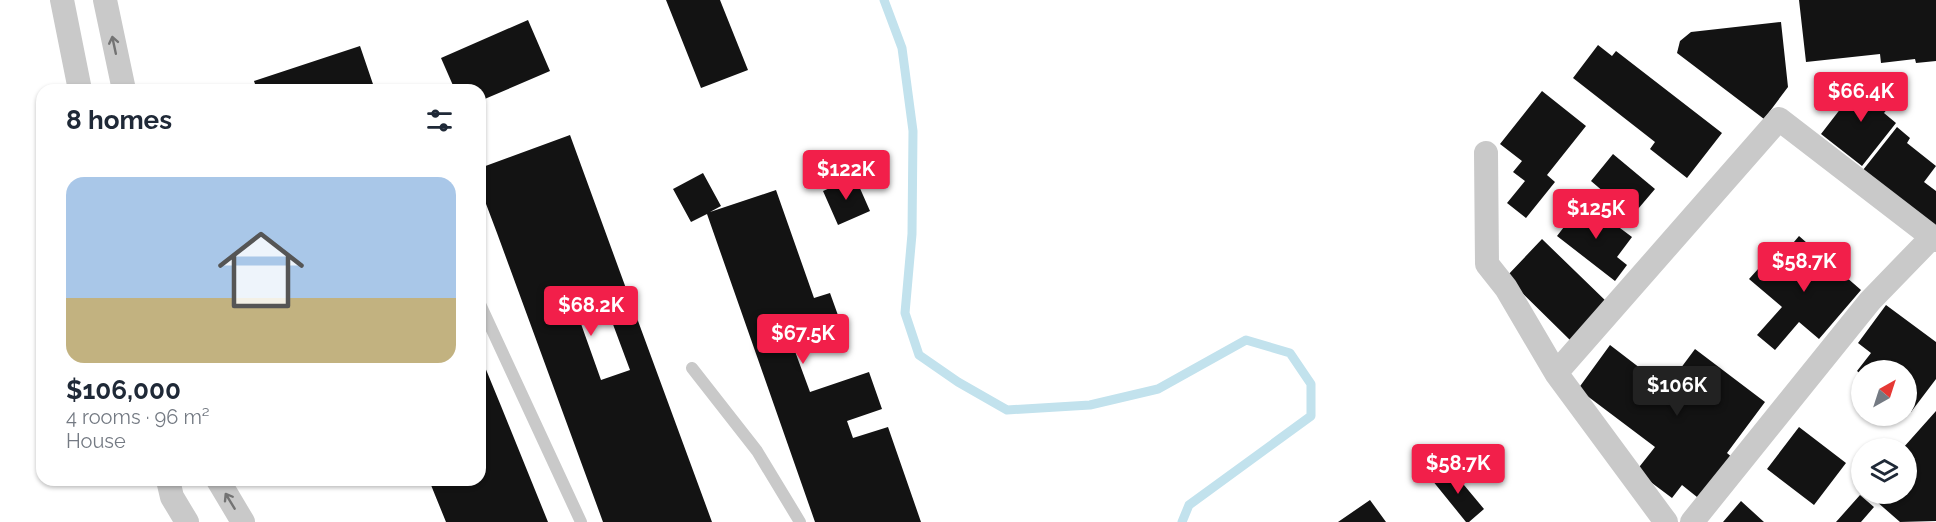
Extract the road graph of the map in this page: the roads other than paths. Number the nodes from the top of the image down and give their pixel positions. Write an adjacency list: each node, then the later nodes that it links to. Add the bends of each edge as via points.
1 (62, 0): 3 (street)
2 (105, 0): 4 (street, one-way to 2)
3 (79, 84)
4 (123, 84)
5 (1486, 153): 9 (street, via 1487,264 1506,288)
6 (1934, 239): 9 (street, via 1779,119); 17 (street, via 1870,301)
7 (486, 317): 14 (lane)
8 (692, 368): 15 (lane, via 757,451)
9 (1556, 373): 16 (street)
10 (169, 486): 12 (street)
11 (222, 486): 13 (street, one-way to 11)
12 (187, 522)
13 (243, 522)
14 (581, 522)
15 (800, 522)
16 (1666, 522)
17 (1692, 522)

